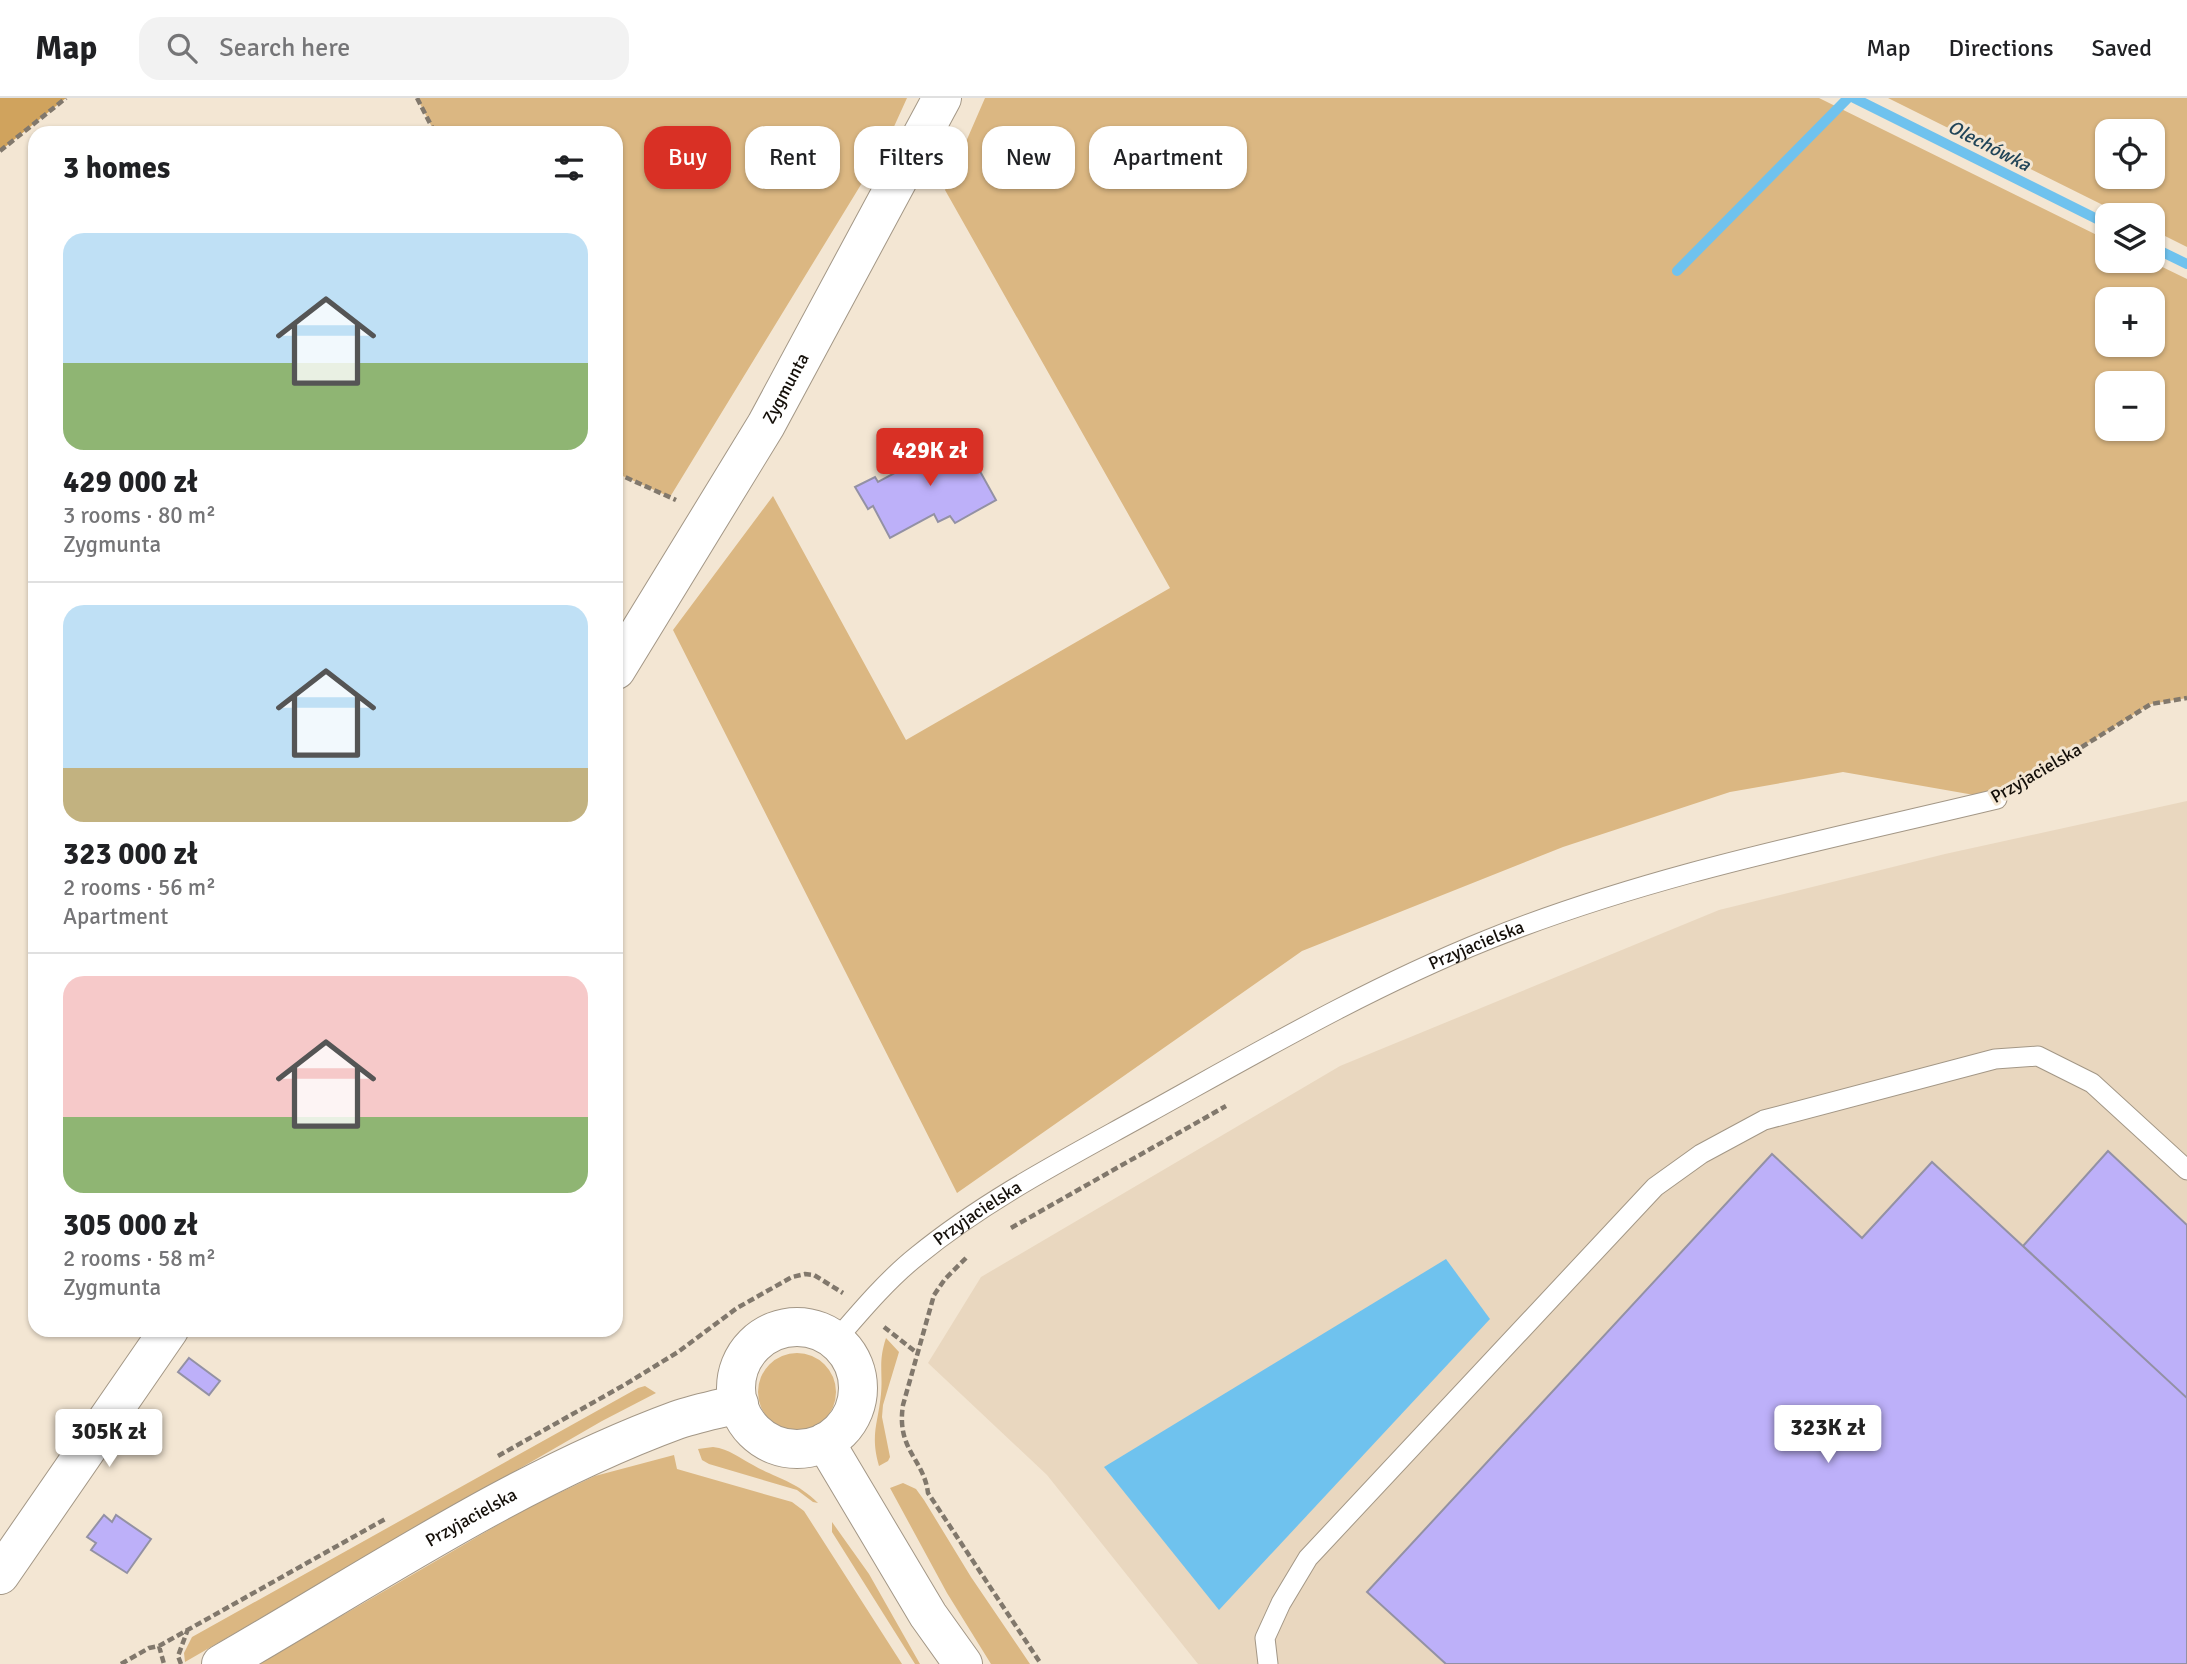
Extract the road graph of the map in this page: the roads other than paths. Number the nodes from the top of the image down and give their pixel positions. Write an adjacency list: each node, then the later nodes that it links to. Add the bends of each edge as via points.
1 (942, 98): 2 (street, Zygmunta, via 766,425)
2 (623, 659)
3 (1997, 800): 6 (lane, Przyjacielska, via 1715,866 1570,909 1486,940 1350,1002 1034,1176 972,1216 916,1257)
4 (2187, 1170): 12 (lane, via 2092,1083 2038,1056 1995,1059 1764,1120 1701,1154 1655,1187 1308,1558 1265,1638)
5 (164, 1337): 9 (street)
6 (836, 1340): 7 (street, via 804,1327 771,1333 757,1342 738,1370); 8 (street, via 855,1368 857,1394 850,1418)
7 (738, 1404): 8 (street, via 757,1434 773,1444 808,1448); 10 (street, Przyjacielska, via 679,1420 520,1490)
8 (825, 1442): 11 (street, via 928,1615)
9 (0, 1575)
10 (221, 1664)
11 (963, 1664)
12 (1268, 1664)

